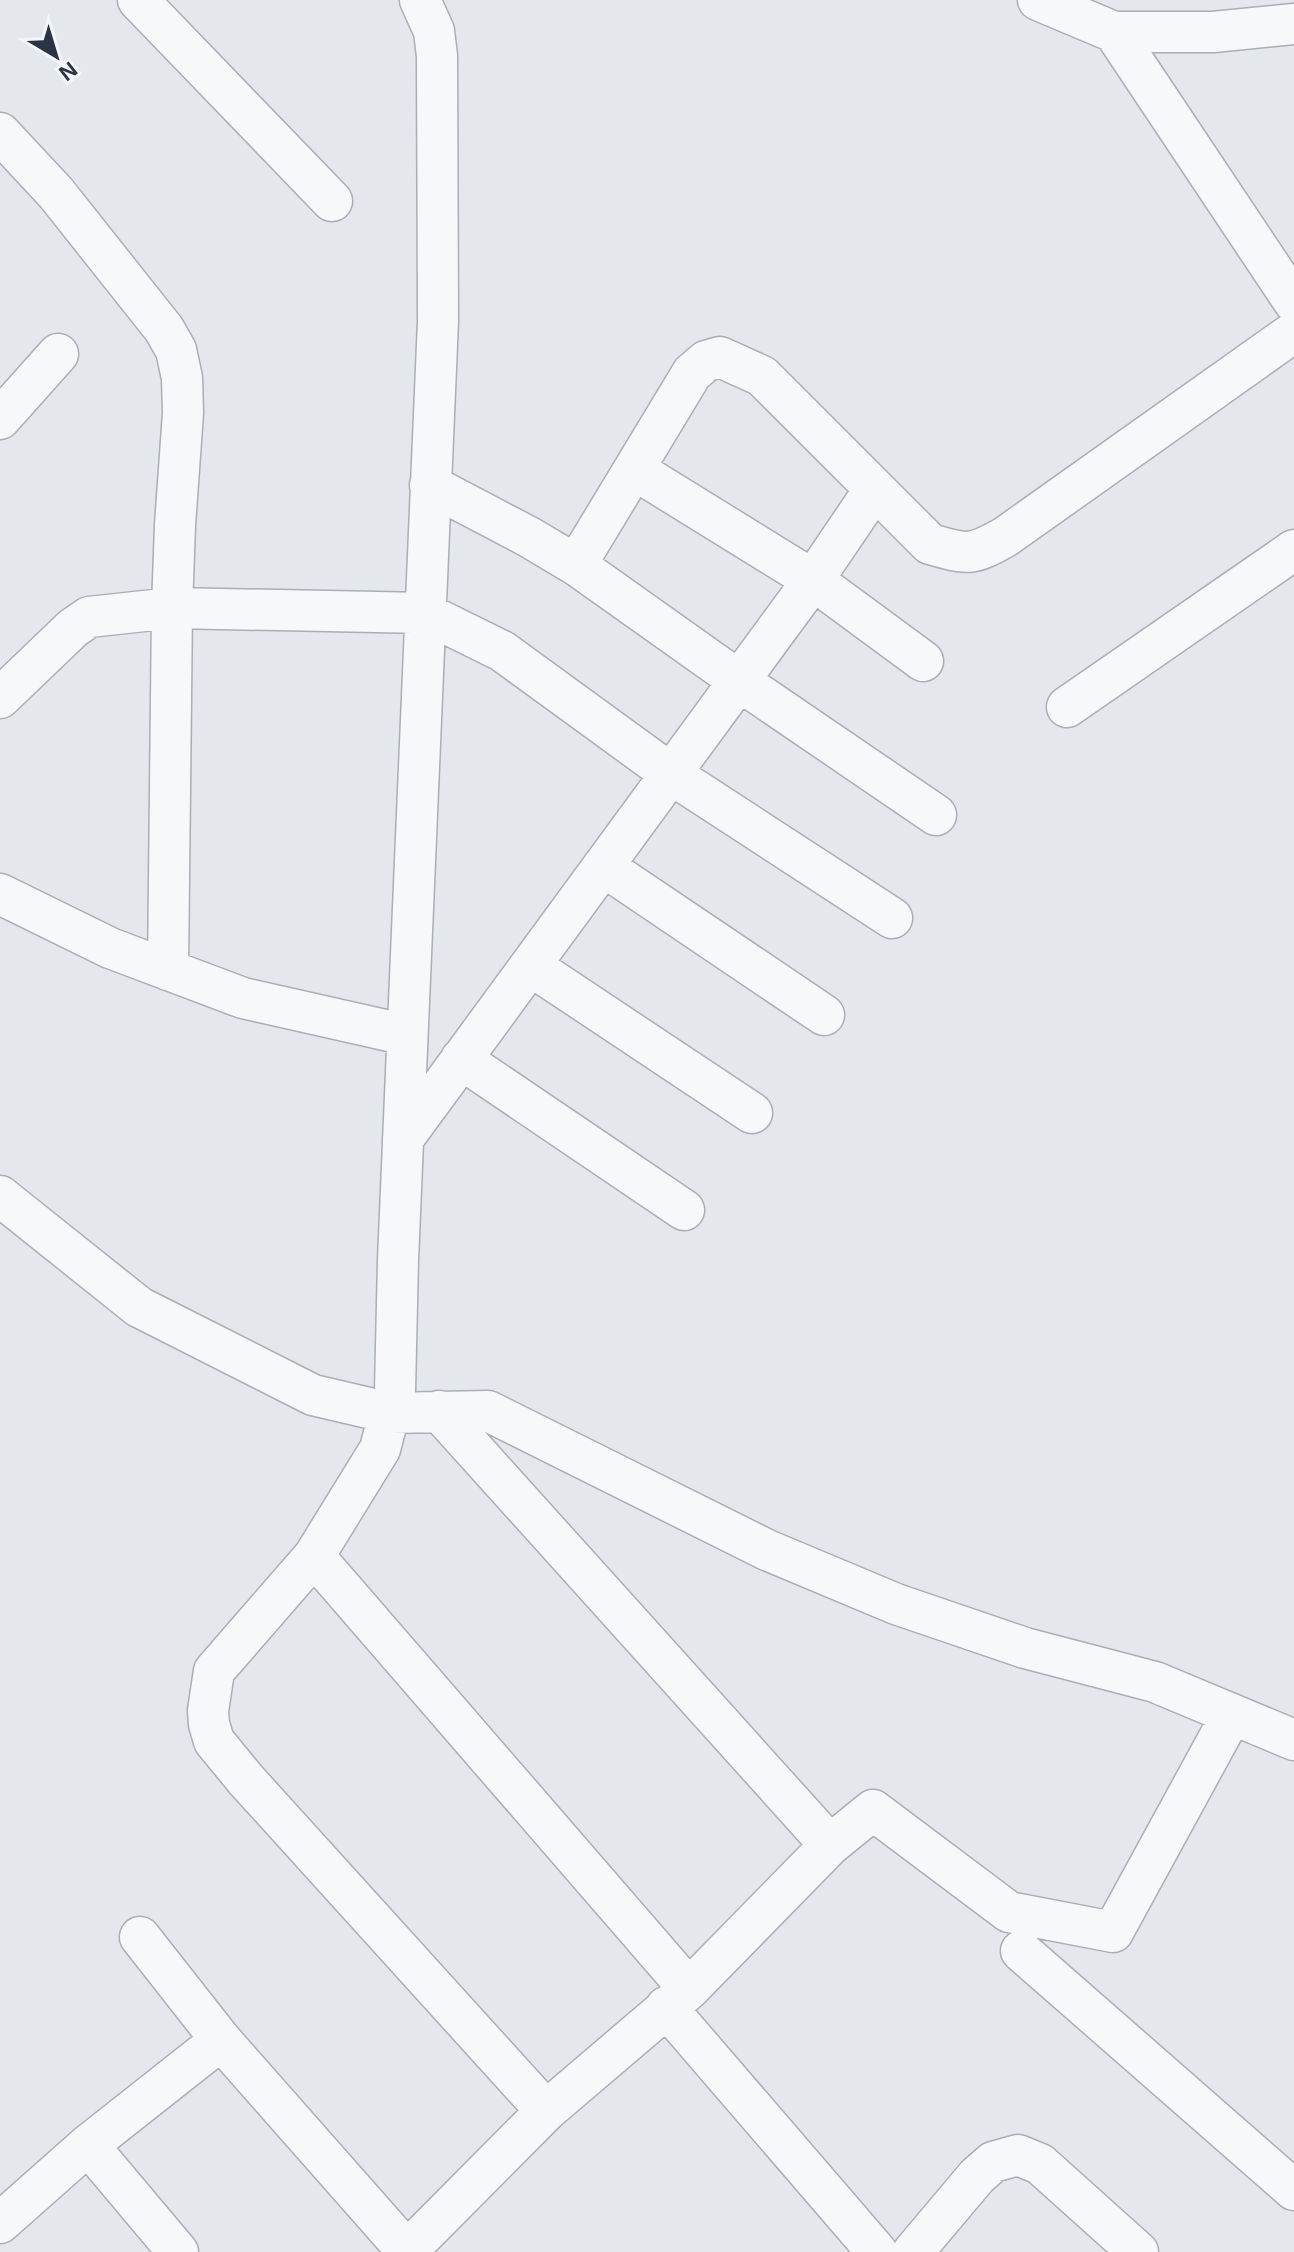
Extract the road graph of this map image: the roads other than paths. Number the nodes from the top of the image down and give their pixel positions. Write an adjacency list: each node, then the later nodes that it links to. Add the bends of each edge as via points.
1 (138, 0): 7 (street)
2 (420, 0): 13 (street, via 434,31 437,56 438,321)
3 (1038, 0): 5 (street)
4 (1294, 24): 5 (street, via 1213,32)
5 (1114, 32): 8 (street)
6 (0, 133): 18 (street, via 63,202 176,350 183,413)
7 (332, 201)
8 (1294, 302)
9 (1294, 332): 14 (street, via 978,552 930,544)
10 (58, 354): 11 (street)
11 (0, 419)
12 (635, 470): 14 (street, via 692,373 720,357 762,376); 16 (street); 17 (street)
13 (430, 485): 16 (street); 19 (street)
14 (874, 490): 17 (street)
15 (1294, 550): 23 (street)
16 (576, 565): 21 (street)
17 (813, 580): 20 (street); 21 (street)
18 (172, 608): 19 (street); 22 (street, via 89,617); 30 (street)
19 (425, 613): 24 (street, via 502,651); 32 (street)
20 (923, 661)
21 (738, 680): 24 (street); 25 (street)
22 (0, 698)
23 (1067, 707)
24 (671, 774): 26 (street); 28 (street)
25 (936, 815)
26 (603, 866): 29 (street); 31 (street)
27 (0, 894): 30 (street)
28 (892, 918)
29 (531, 966): 33 (street); 34 (street)
30 (168, 970): 32 (street, via 243,998)
31 (824, 1015)
32 (407, 1035): 35 (street)
33 (461, 1059): 35 (street); 37 (street)
34 (752, 1113)
35 (403, 1139): 39 (street)
36 (0, 1196): 39 (street, via 139,1307 313,1395)
37 (684, 1210)
38 (439, 1411): 39 (street); 41 (street, via 488,1411 767,1550 896,1604 1025,1648 1155,1682); 43 (street)
39 (390, 1413): 40 (street, via 380,1449)
40 (314, 1556): 46 (street); 48 (street, via 214,1671 208,1711 214,1741)
41 (1232, 1714): 42 (street); 43 (street, via 1113,1932 1009,1912 873,1810)
42 (1294, 1740)
43 (830, 1845): 46 (street)
44 (140, 1937): 47 (street)
45 (1021, 1951): 50 (street)
46 (677, 1998): 48 (street); 54 (street)
47 (221, 2040): 49 (street); 53 (street)
48 (546, 2111): 53 (street)
49 (88, 2145): 51 (street); 52 (street)
50 (1294, 2190)
51 (0, 2223)
52 (178, 2252)
53 (407, 2252)
54 (877, 2252)
55 (913, 2252): 56 (street, via 985,2169 1018,2155 1040,2164)
56 (1138, 2252)

